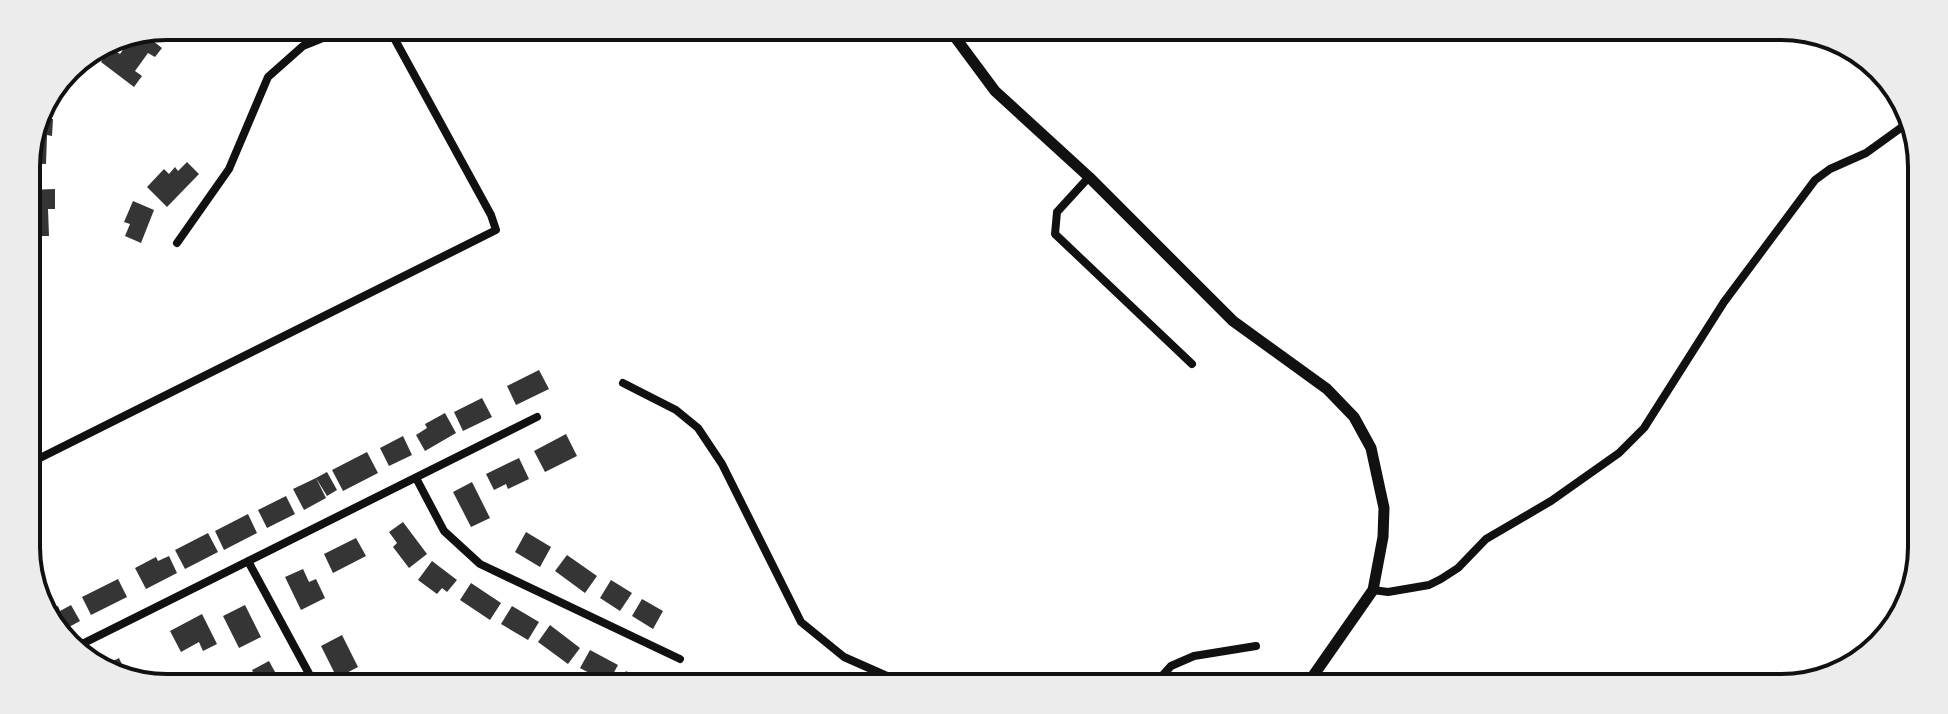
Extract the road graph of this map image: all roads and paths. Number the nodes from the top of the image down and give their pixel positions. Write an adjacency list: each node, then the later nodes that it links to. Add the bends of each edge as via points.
1 (318, 40): 6 (street, via 303,46 268,77 229,169)
2 (395, 40): 10 (street, via 496,230)
3 (957, 40): 5 (street, via 995,91)
4 (1902, 127): 13 (street, via 1815,180 1724,302 1644,428 1619,453 1486,539 1441,579 1388,592)
5 (1089, 177): 7 (street, via 1057,212 1055,234); 13 (street, via 1233,321 1327,389 1354,417 1371,448 1384,508)
6 (177, 243)
7 (1192, 364)
8 (623, 383): 18 (street, via 676,410 698,428 722,464 801,622 844,657)
9 (537, 417): 11 (street)
10 (40, 458)
11 (416, 478): 12 (street); 16 (street, via 444,531 480,564)
12 (248, 561): 14 (street); 17 (street)
13 (1373, 590): 20 (street)
14 (85, 645)
15 (1256, 646): 19 (street, via 1194,656)
16 (680, 659)
17 (309, 674)
18 (882, 674)
19 (1164, 674)
20 (1314, 674)

